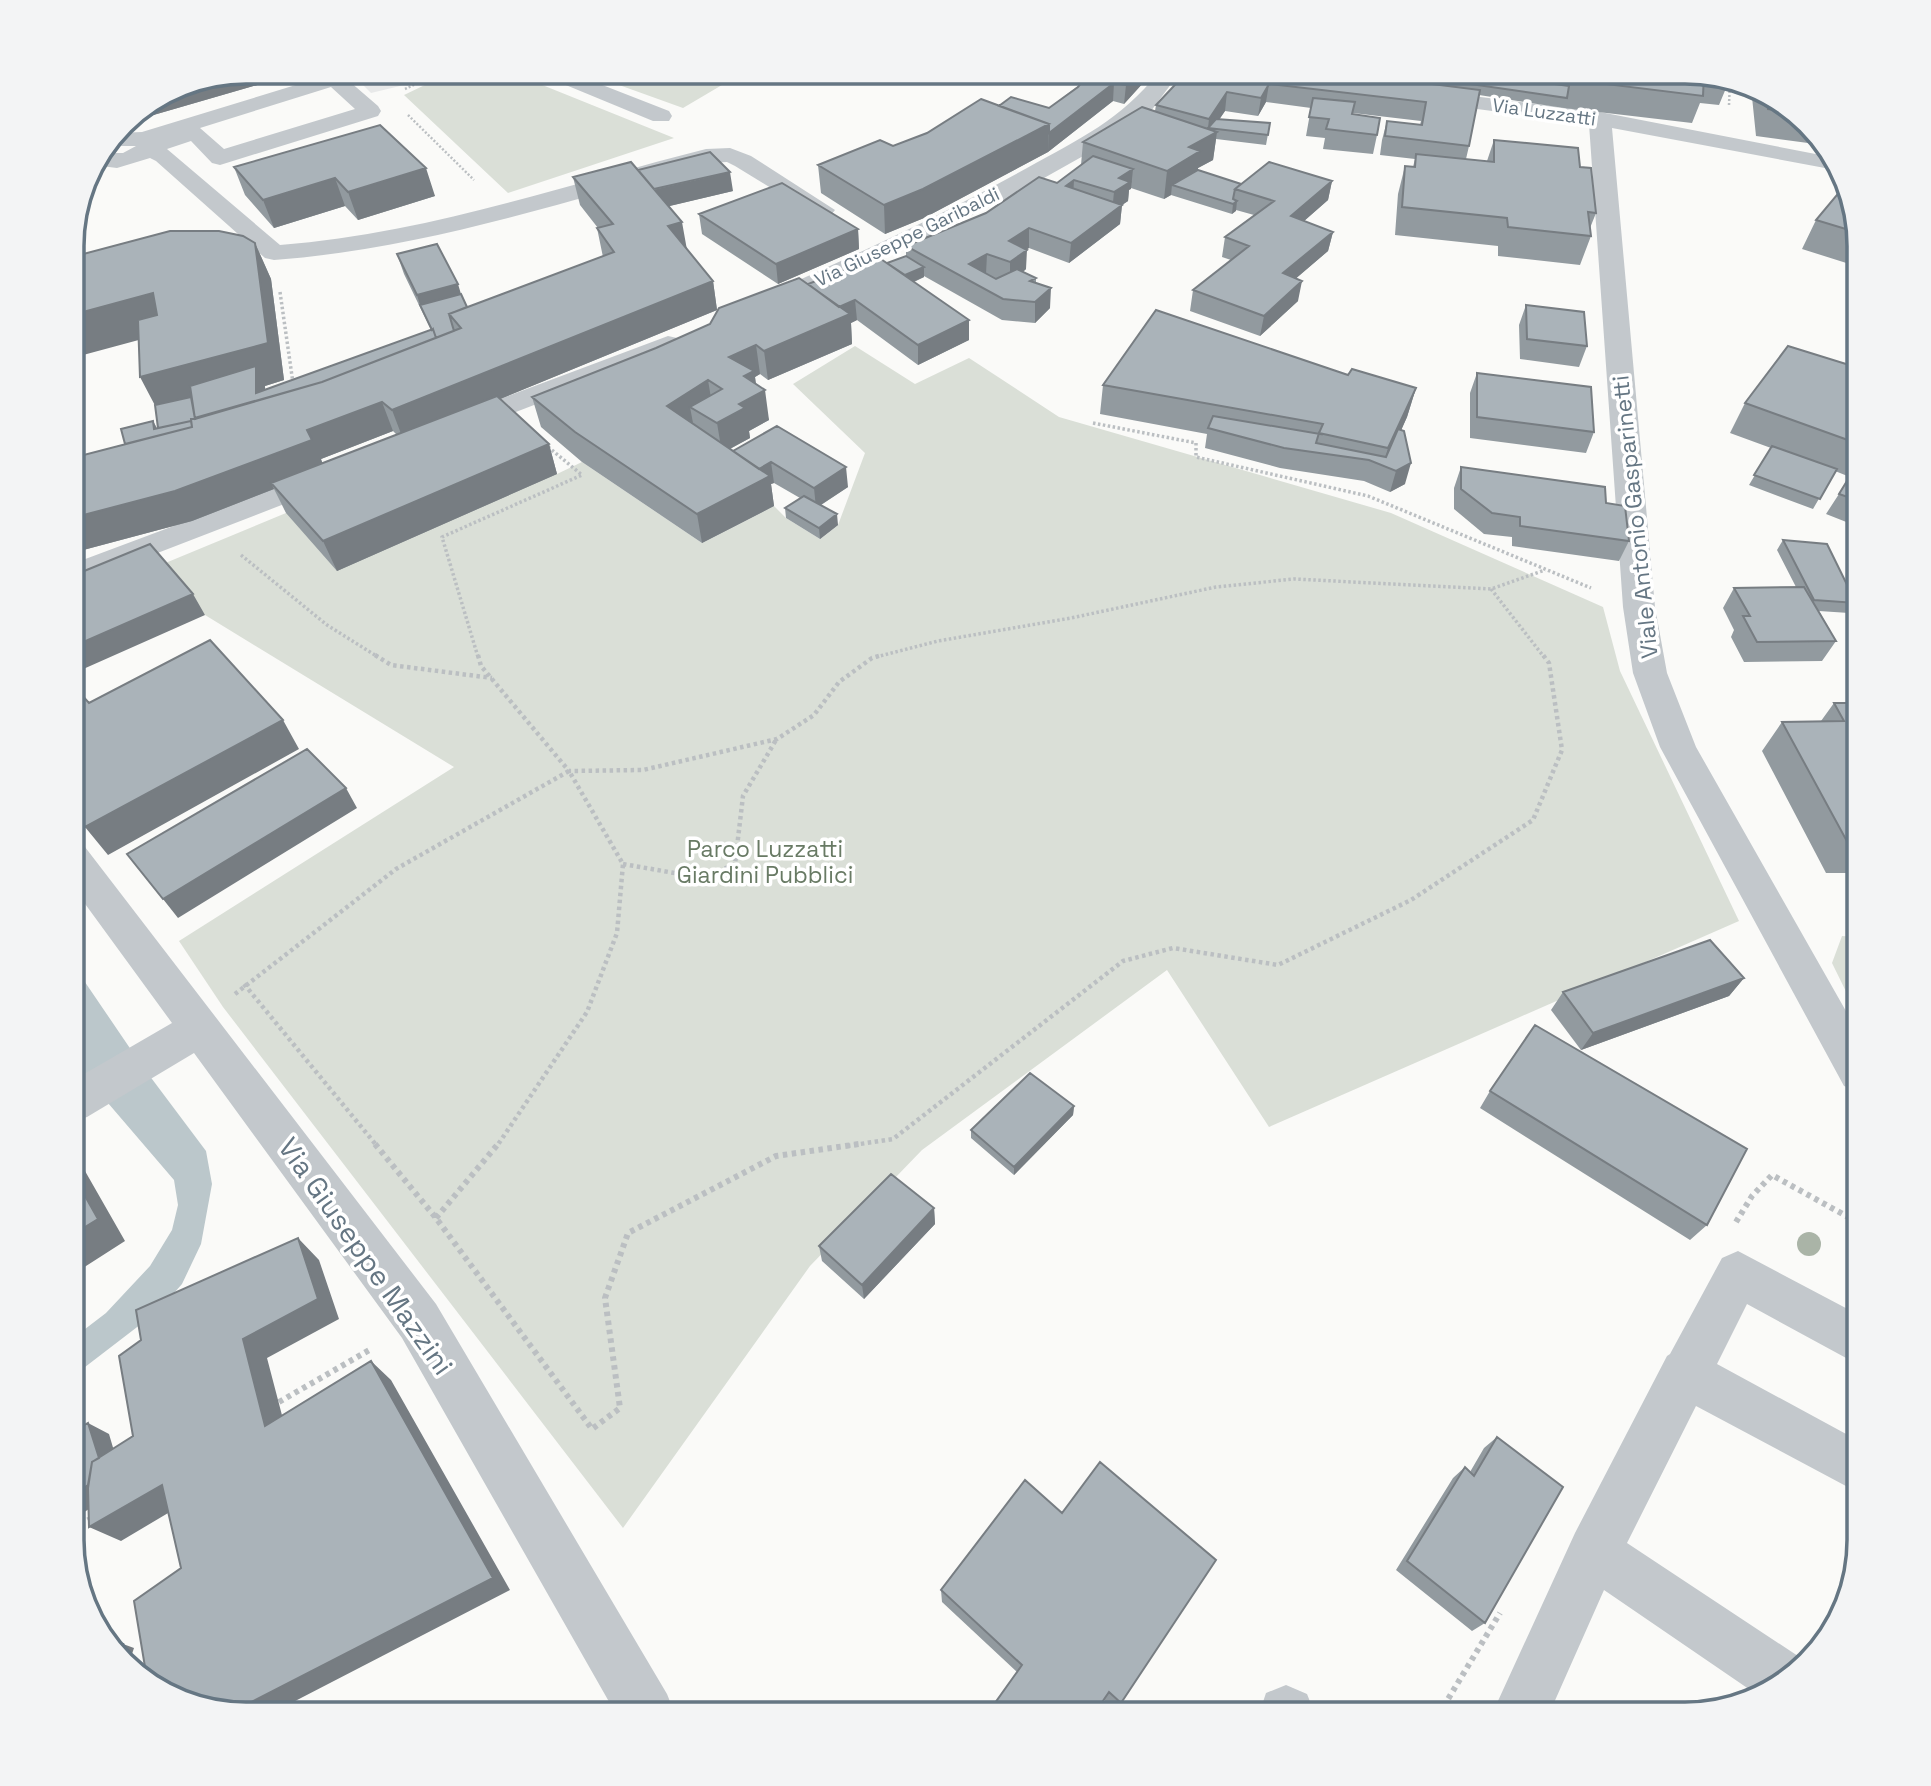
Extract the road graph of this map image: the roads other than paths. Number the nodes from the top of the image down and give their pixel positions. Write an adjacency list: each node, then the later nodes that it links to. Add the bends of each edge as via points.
1 (319, 84): 8 (street)
2 (340, 84): 8 (street, via 370,111 220,158 195,134)
3 (581, 84): 6 (street)
4 (1160, 84): 15 (street, Via Giuseppe Garibaldi, via 1143,106 1109,132 1004,191 876,243)
5 (1400, 92): 7 (street, Via Luzzatti)
6 (661, 116)
7 (1600, 119): 11 (street, Via Luzzatti); 22 (street, Viale Antonio Gasparinetti, via 1639,607 1650,673 1678,747)
8 (130, 145): 9 (street); 10 (street); 13 (street, via 176,166)
9 (114, 152)
10 (110, 158)
11 (1824, 162)
12 (843, 222): 13 (street, via 730,155 694,159 442,230 335,250 274,253)
13 (242, 226): 14 (street)
14 (216, 234)
15 (764, 305)
16 (688, 336): 17 (street)
17 (440, 432)
18 (355, 466): 19 (street)
19 (84, 571)
20 (84, 873): 21 (street, Via Giuseppe Mazzini)
21 (196, 1020): 23 (street, via 159,1052); 29 (street, Via Giuseppe Mazzini, via 419,1321)
22 (1847, 1051)
23 (84, 1096)
24 (1847, 1334): 25 (street, via 1738,1274)
25 (1685, 1373): 26 (street); 27 (street)
26 (1847, 1461)
27 (1594, 1552): 28 (street); 30 (street)
28 (1776, 1674)
29 (640, 1702)
30 (1525, 1702)

